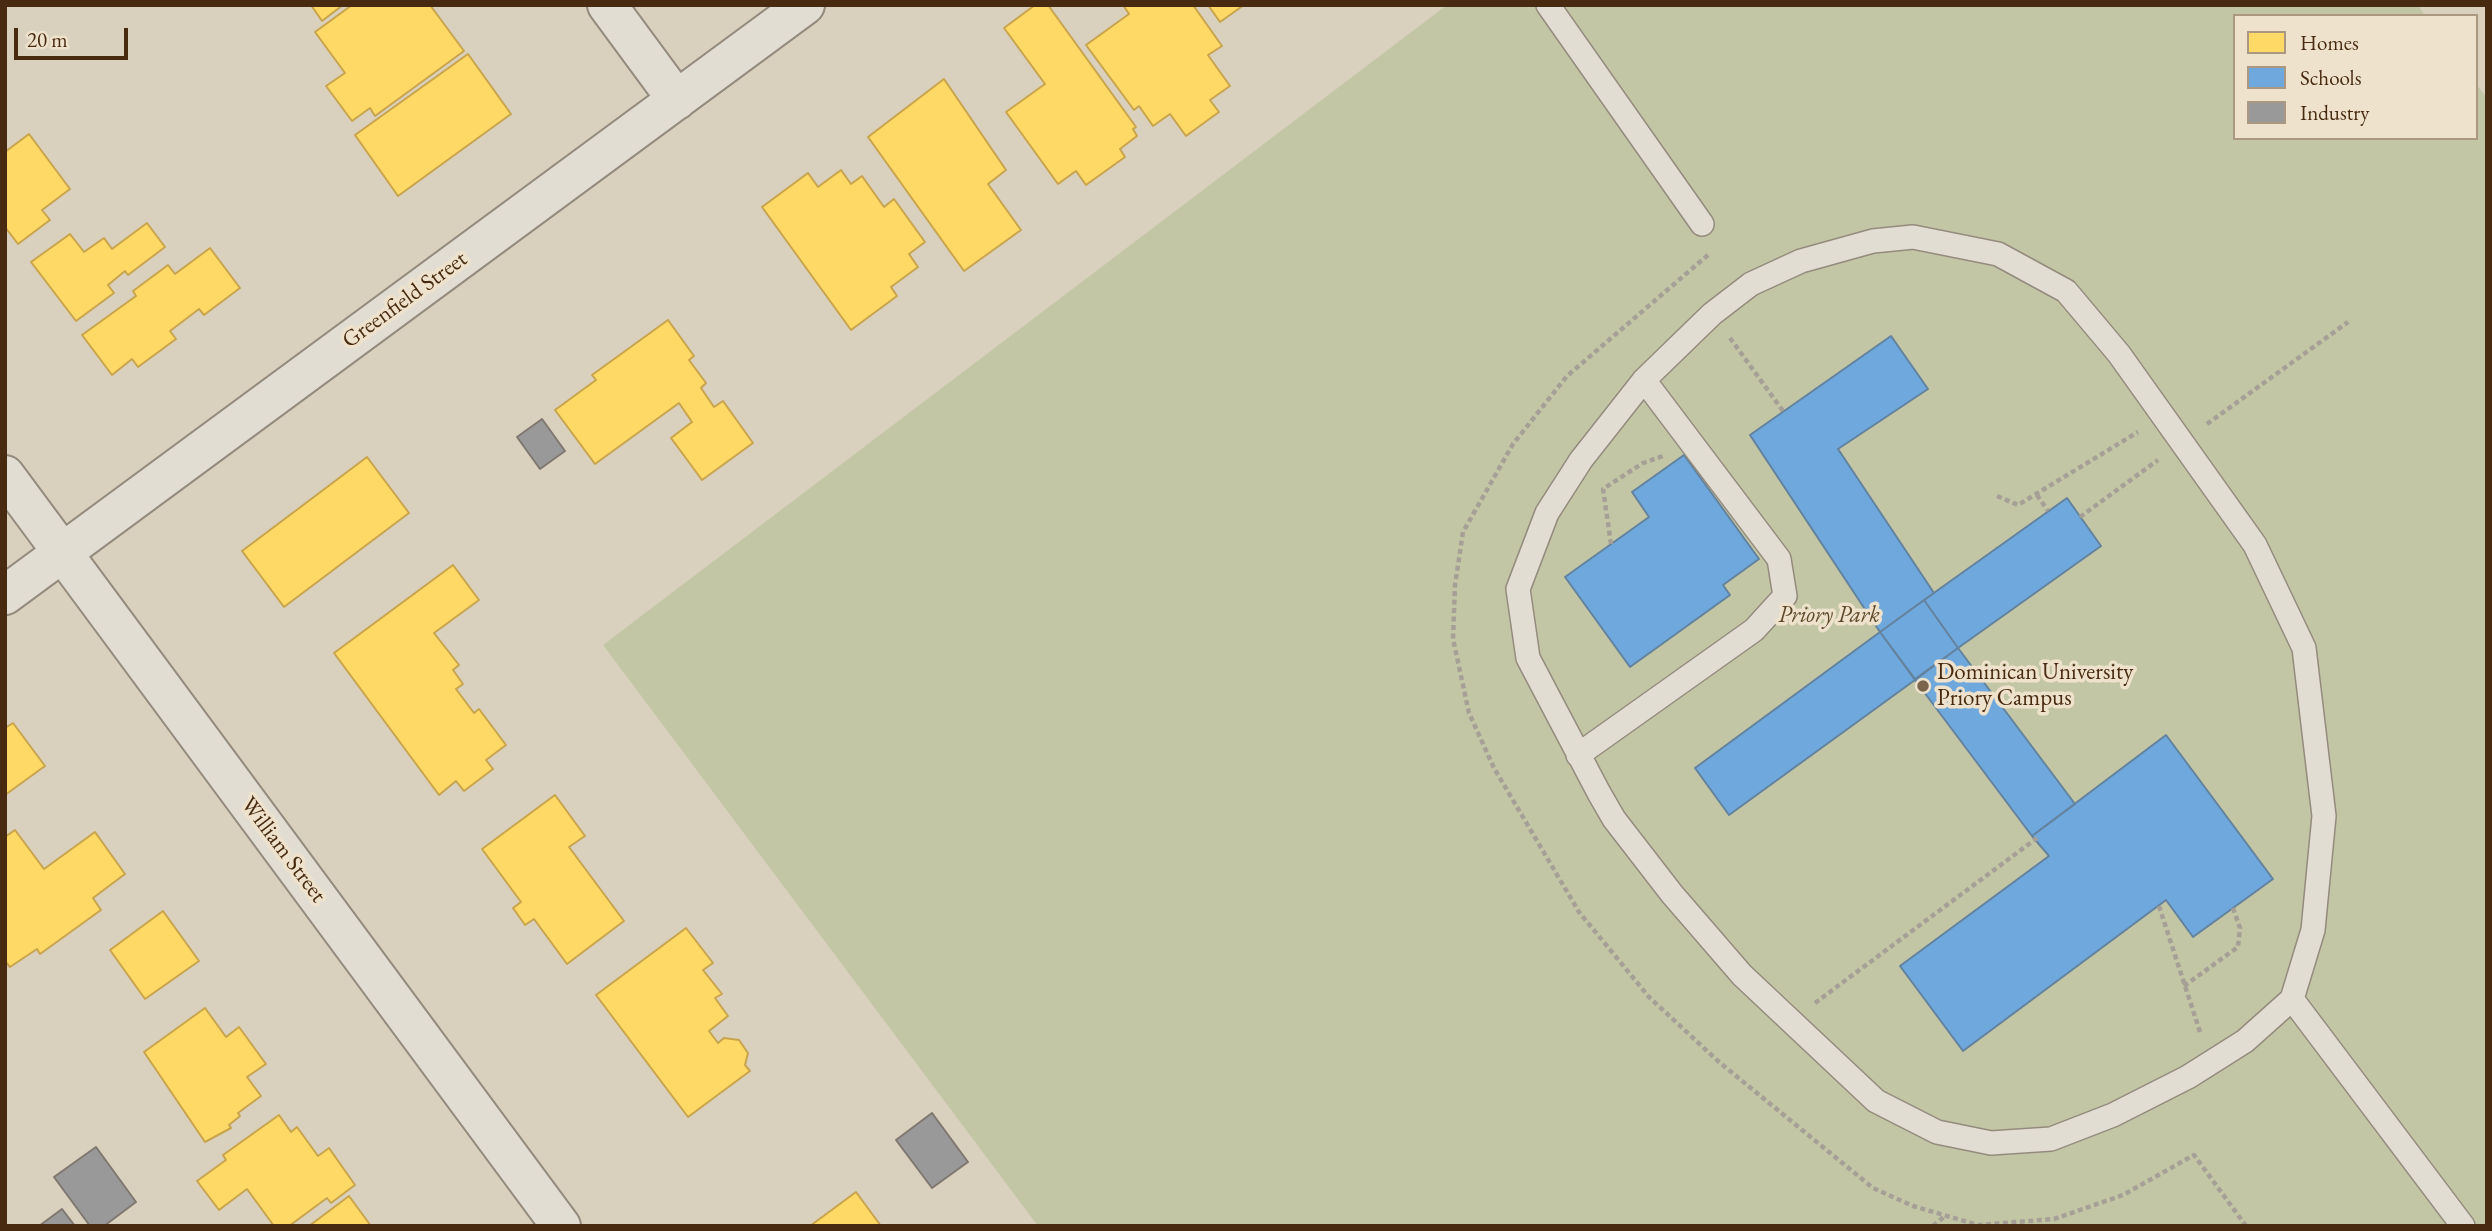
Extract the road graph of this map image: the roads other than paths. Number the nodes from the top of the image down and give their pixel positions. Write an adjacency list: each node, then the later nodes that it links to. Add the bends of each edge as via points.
1 (607, 5): 4 (street)
2 (805, 5): 4 (street, Greenfield Street)
3 (1548, 5): 5 (lane)
4 (677, 100): 8 (street, Greenfield Street)
5 (1702, 224)
6 (1644, 380): 10 (lane, via 1581,460 1547,513 1518,589 1528,658); 10 (lane, via 1779,559 1785,596 1754,630); 11 (lane, via 1712,314 1751,284 1801,261 1873,241 1913,237 1997,254 2066,291 2119,354 2255,545 2304,648 2324,816 2313,930)
7 (5, 475): 8 (street, William Street)
8 (63, 553): 9 (street, Greenfield Street); 12 (street, William Street)
9 (5, 595)
10 (1578, 755): 11 (lane, via 1614,819 1742,975 1876,1101 1937,1132 1991,1143 2051,1139 2113,1115 2210,1063 2245,1041)
11 (2292, 999): 13 (lane)
12 (561, 1226)
13 (2463, 1226)

